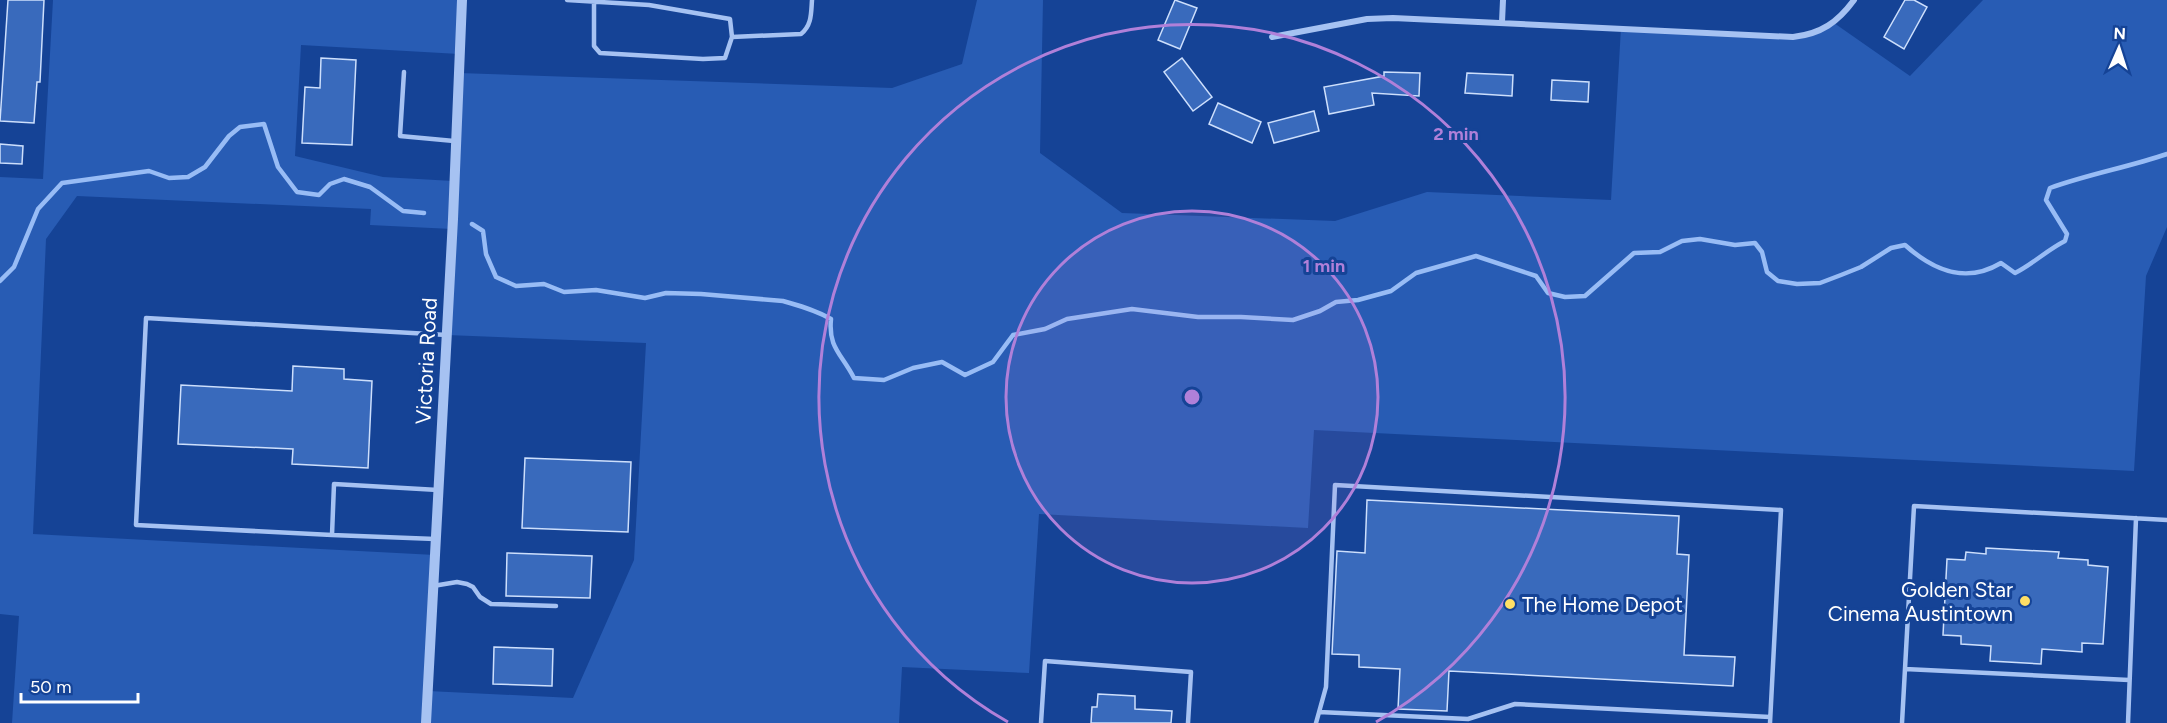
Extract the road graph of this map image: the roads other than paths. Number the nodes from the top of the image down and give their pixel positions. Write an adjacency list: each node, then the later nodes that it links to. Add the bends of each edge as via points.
1 (462, 0): 11 (street, Victoria Road)
2 (567, 0): 6 (lane)
3 (812, 0): 8 (lane, via 807,29 801,34)
4 (1503, 0): 7 (street)
5 (1854, 0): 7 (street, via 1825,29 1793,37)
6 (594, 2): 8 (lane, via 649,5 730,19); 8 (lane, via 594,46 600,53 725,58)
7 (1502, 22): 9 (street, via 1367,19)
8 (732, 37)
9 (1272, 37)
10 (404, 72): 11 (lane, via 400,136)
11 (454, 141): 12 (street, Victoria Road)
12 (447, 334): 13 (street, Victoria Road); 16 (lane, via 146,318 136,525)
13 (438, 490): 16 (lane, via 334,484); 17 (street, Victoria Road)
14 (2136, 518): 15 (lane); 20 (lane, via 1914,506); 21 (lane)
15 (2167, 520)
16 (332, 536): 17 (lane)
17 (436, 539): 18 (street, Victoria Road)
18 (433, 586): 19 (lane, via 467,584 491,604); 24 (street, Victoria Road)
19 (556, 606)
20 (1905, 669): 21 (lane); 29 (lane)
21 (2129, 680): 30 (lane)
22 (1319, 712): 23 (lane, via 1468,719 1515,704); 23 (lane, via 1326,687 1335,485 1780,510); 27 (lane)
23 (1770, 717): 28 (lane)
24 (426, 723)
25 (1041, 723): 26 (lane, via 1045,662 1191,672)
26 (1188, 723)
27 (1316, 723)
28 (1770, 723)
29 (1902, 723)
30 (2128, 723)

